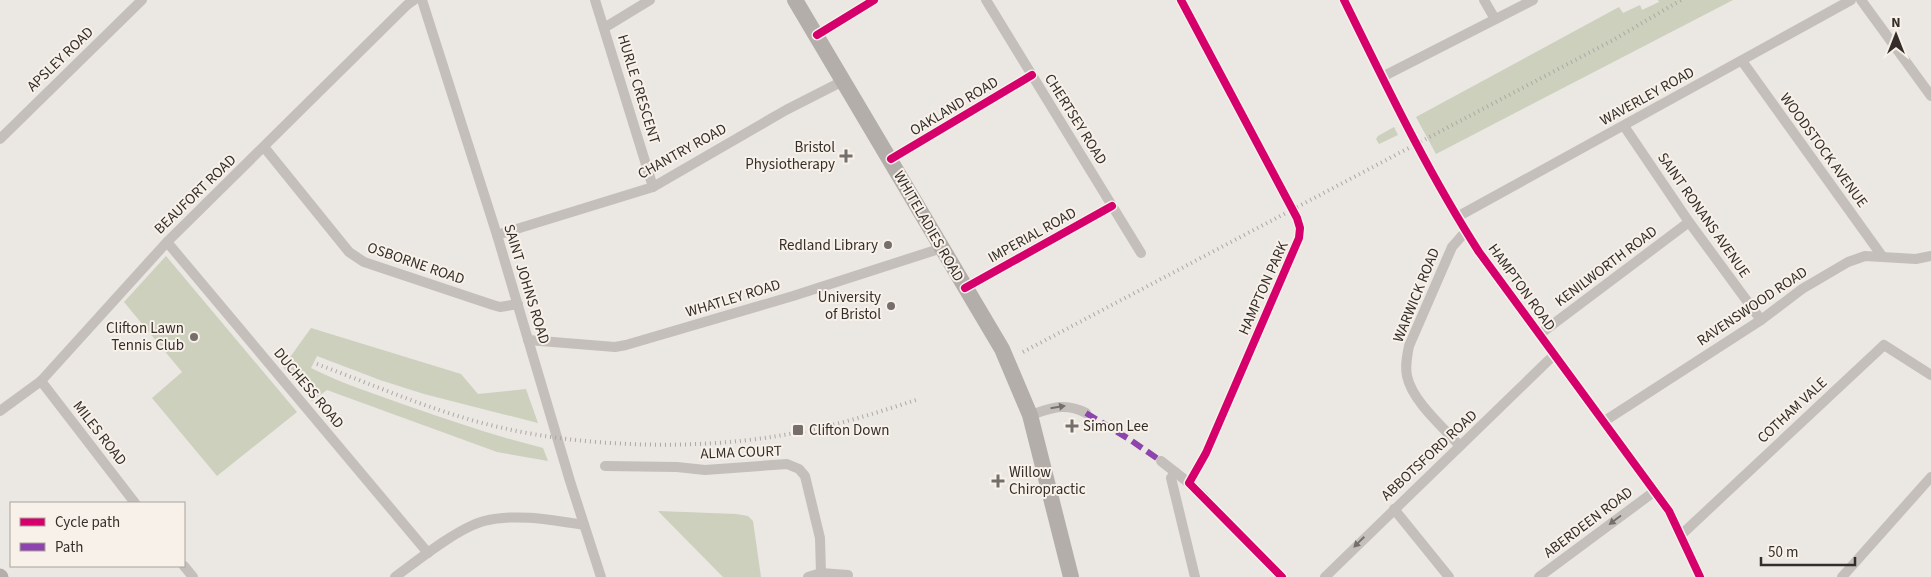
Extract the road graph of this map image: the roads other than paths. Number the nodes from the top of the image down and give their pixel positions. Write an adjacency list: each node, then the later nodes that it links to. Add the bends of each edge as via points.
1 (142, 0): 24 (street, APSLEY ROAD)
2 (414, 0): 25 (street, BEAUFORT ROAD)
3 (422, 0): 32 (street, SAINT JOHNS ROAD)
4 (595, 0): 16 (street, HURLE CRESCENT)
5 (650, 0): 16 (street)
6 (795, 0): 17 (main road, WHITELADIES ROAD)
7 (874, 0): 17 (street)
8 (986, 0): 19 (street, CHERTSEY ROAD)
9 (1181, 0): 55 (street, HAMPTON PARK, via 1300,228 1299,238 1206,453)
10 (1344, 0): 20 (street, HAMPTON ROAD)
11 (1484, 0): 15 (street)
12 (1533, 0): 15 (street)
13 (1852, 0): 18 (street, WAVERLEY ROAD)
14 (1861, 0): 22 (street)
15 (1495, 19): 20 (street)
16 (604, 28): 27 (street, HURLE CRESCENT)
17 (817, 35): 21 (main road, WHITELADIES ROAD)
18 (1742, 61): 23 (street, WAVERLEY ROAD); 36 (street, WOODSTOCK AVENUE)
19 (1032, 75): 26 (street, OAKLAND ROAD); 28 (street, CHERTSEY ROAD)
20 (1382, 77): 29 (street, HAMPTON ROAD)
21 (843, 81): 26 (main road, WHITELADIES ROAD); 27 (street, CHANTRY ROAD)
22 (1931, 96)
23 (1624, 126): 29 (street, WAVERLEY ROAD); 30 (street, SAINT RONANS AVENUE)
24 (0, 139)
25 (264, 147): 33 (street, BEAUFORT ROAD); 39 (street, OSBORNE ROAD, via 357,258 493,305)
26 (891, 159): 34 (main road, WHITELADIES ROAD)
27 (653, 187): 32 (street, CHANTRY ROAD)
28 (1112, 206): 35 (street, CHERTSEY ROAD); 38 (street, IMPERIAL ROAD)
29 (1457, 217): 31 (street, HAMPTON ROAD)
30 (1689, 222): 40 (street, SAINT RONANS AVENUE); 41 (street, KENILWORTH ROAD)
31 (1466, 231): 41 (street, HAMPTON ROAD); 50 (street, WARWICK ROAD, via 1452,247 1406,360 1406,376 1416,397)
32 (497, 235): 39 (street, SAINT JOHNS ROAD)
33 (167, 242): 45 (street, BEAUFORT ROAD); 62 (street, DUCHESS ROAD)
34 (942, 248): 38 (main road, WHITELADIES ROAD); 42 (street, WHATLEY ROAD, via 626,346)
35 (1141, 253)
36 (1882, 256): 37 (street, RAVENSWOOD ROAD, via 1916,259); 40 (street, RAVENSWOOD ROAD, via 1865,256 1848,262 1802,289)
37 (1931, 256)
38 (965, 288): 48 (main road, WHITELADIES ROAD, via 1002,349)
39 (518, 304): 42 (street, SAINT JOHNS ROAD)
40 (1761, 320): 49 (street, RAVENSWOOD ROAD)
41 (1540, 334): 43 (street, HAMPTON ROAD)
42 (528, 340): 60 (street, SAINT JOHNS ROAD)
43 (1554, 355): 49 (street, HAMPTON ROAD); 50 (street, ABBOTSFORD ROAD)
44 (1931, 375): 61 (street, COTHAM VALE, via 1884,345)
45 (41, 381): 46 (street, BEAUFORT ROAD); 58 (street, MILES ROAD)
46 (0, 411)
47 (1086, 413): 48 (street, one-way to 47, via 1067,406)
48 (1030, 415): 68 (main road, WHITELADIES ROAD)
49 (1603, 422): 56 (street, HAMPTON ROAD)
50 (1460, 446): 59 (street, ABBOTSFORD ROAD)
51 (1161, 462): 53 (street)
52 (606, 466): 63 (street, ALMA COURT, via 705,470 787,464 799,469 805,476 820,538)
53 (1174, 472): 55 (street); 69 (street, via 1171,478)
54 (1931, 477): 74 (street)
55 (1189, 483): 57 (street)
56 (1654, 491): 61 (street, HAMPTON ROAD, via 1669,511); 72 (street, ABERDEEN ROAD, one-way to 72)
57 (1204, 497)
58 (134, 502)
59 (1394, 509): 70 (street, ABBOTSFORD ROAD, one-way to 70); 71 (street)
60 (584, 525): 62 (street, via 504,518 465,530); 66 (street, SAINT JOHNS ROAD)
61 (1680, 535): 73 (street, HAMPTON ROAD)
62 (428, 554): 65 (street)
63 (820, 573): 64 (street); 67 (street)
64 (848, 575)
65 (395, 577)
66 (601, 577)
67 (808, 577)
68 (1071, 577)
69 (1195, 577)
70 (1325, 577)
71 (1449, 577)
72 (1538, 577)
73 (1700, 577)
74 (1842, 577)

